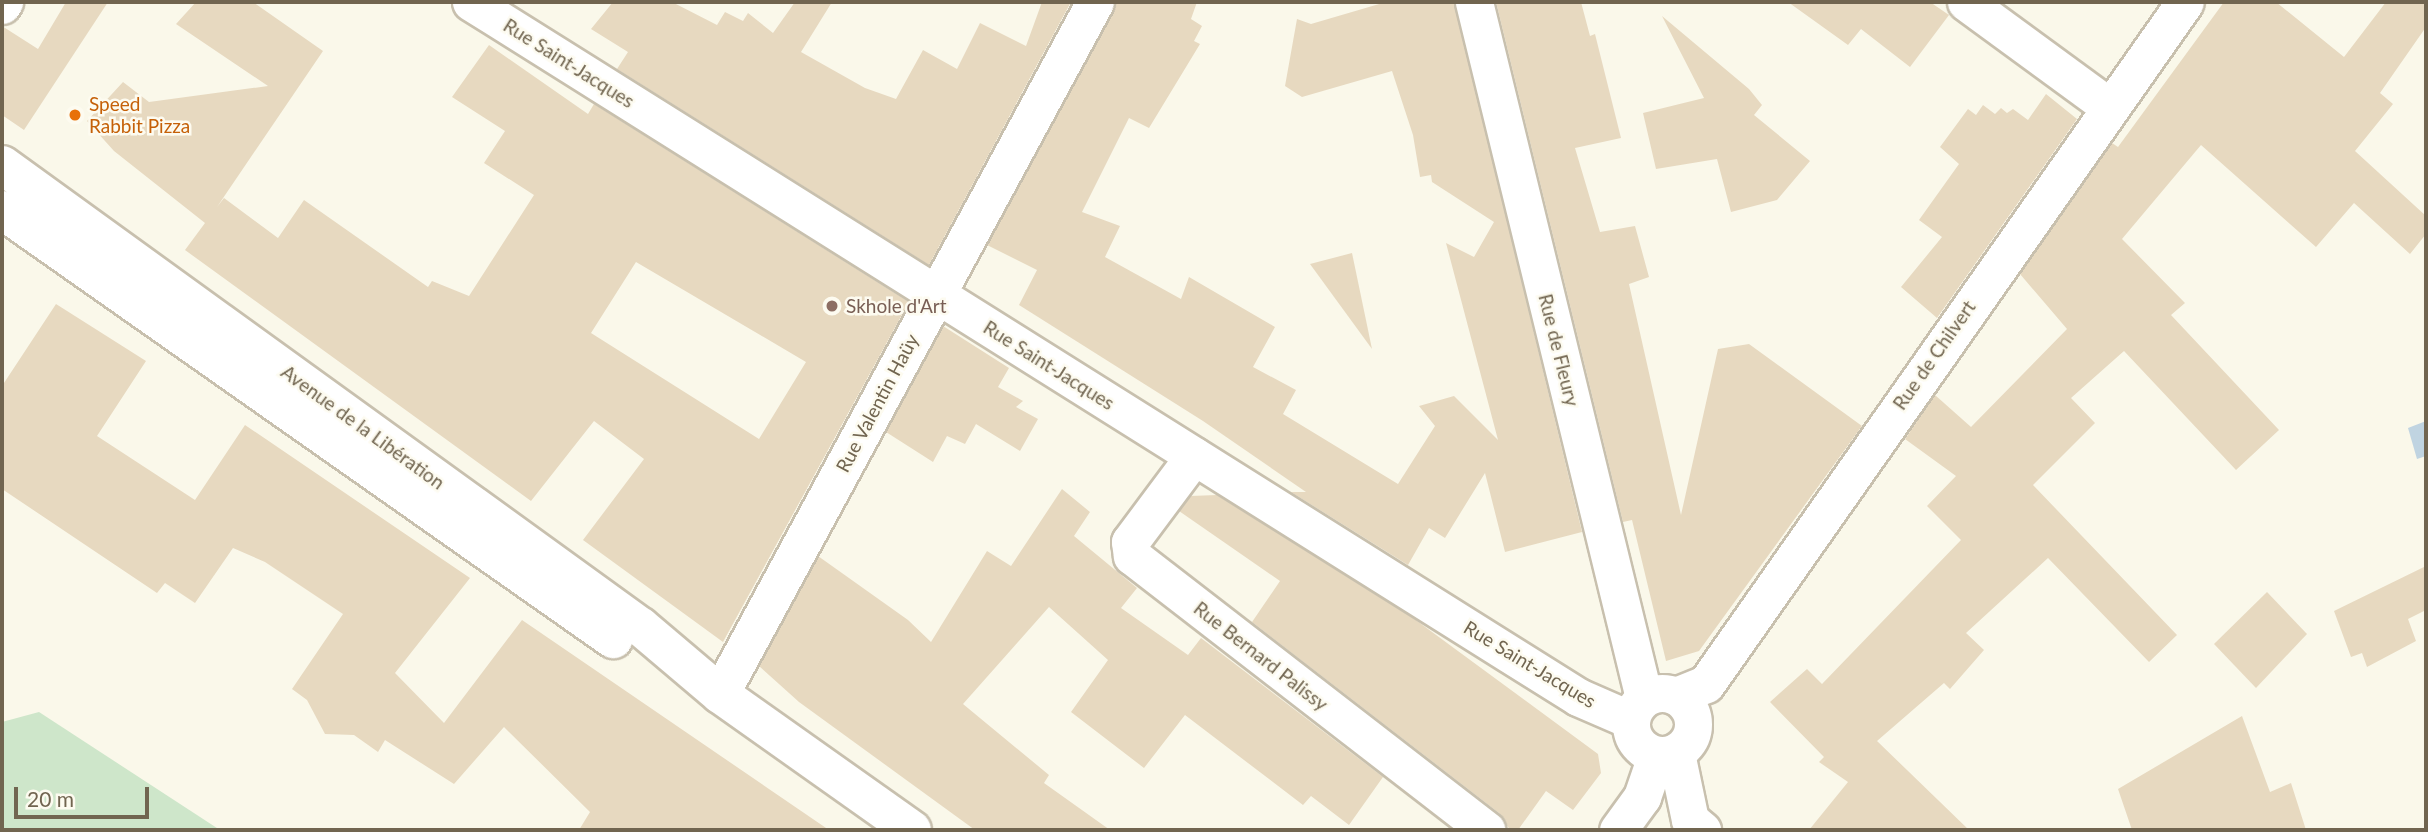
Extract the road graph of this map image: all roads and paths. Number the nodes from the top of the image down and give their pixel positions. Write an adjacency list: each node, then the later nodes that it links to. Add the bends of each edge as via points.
1 (471, 2): 9 (street, Rue Saint-Jacques)
2 (1095, 2): 9 (street, Rue Valentin Haüy)
3 (1474, 2): 12 (street, Rue de Fleury)
4 (1966, 2): 6 (street)
5 (2185, 2): 6 (street, Rue de Chilvert)
6 (2108, 106): 12 (street, Rue de Chilvert, via 1706,684)
7 (2, 165): 11 (main road, Avenue de la Libération, via 640,627)
8 (2, 210): 11 (main road, Avenue de la Libération, via 635,654)
9 (936, 293): 10 (street, Rue Saint-Jacques); 11 (street, Rue Valentin Haüy)
10 (1194, 456): 12 (street, Rue Saint-Jacques, via 1578,697); 15 (street, Rue Bernard Palissy, via 1130,542 1132,556)
11 (720, 694): 14 (main road, Avenue de la Libération)
12 (1650, 705): 13 (street, via 1639,746); 13 (street, via 1690,710 1690,739)
13 (1666, 754): 16 (street); 17 (street, via 1690,820)
14 (912, 830)
15 (1486, 830)
16 (1618, 830)
17 (1702, 830)

